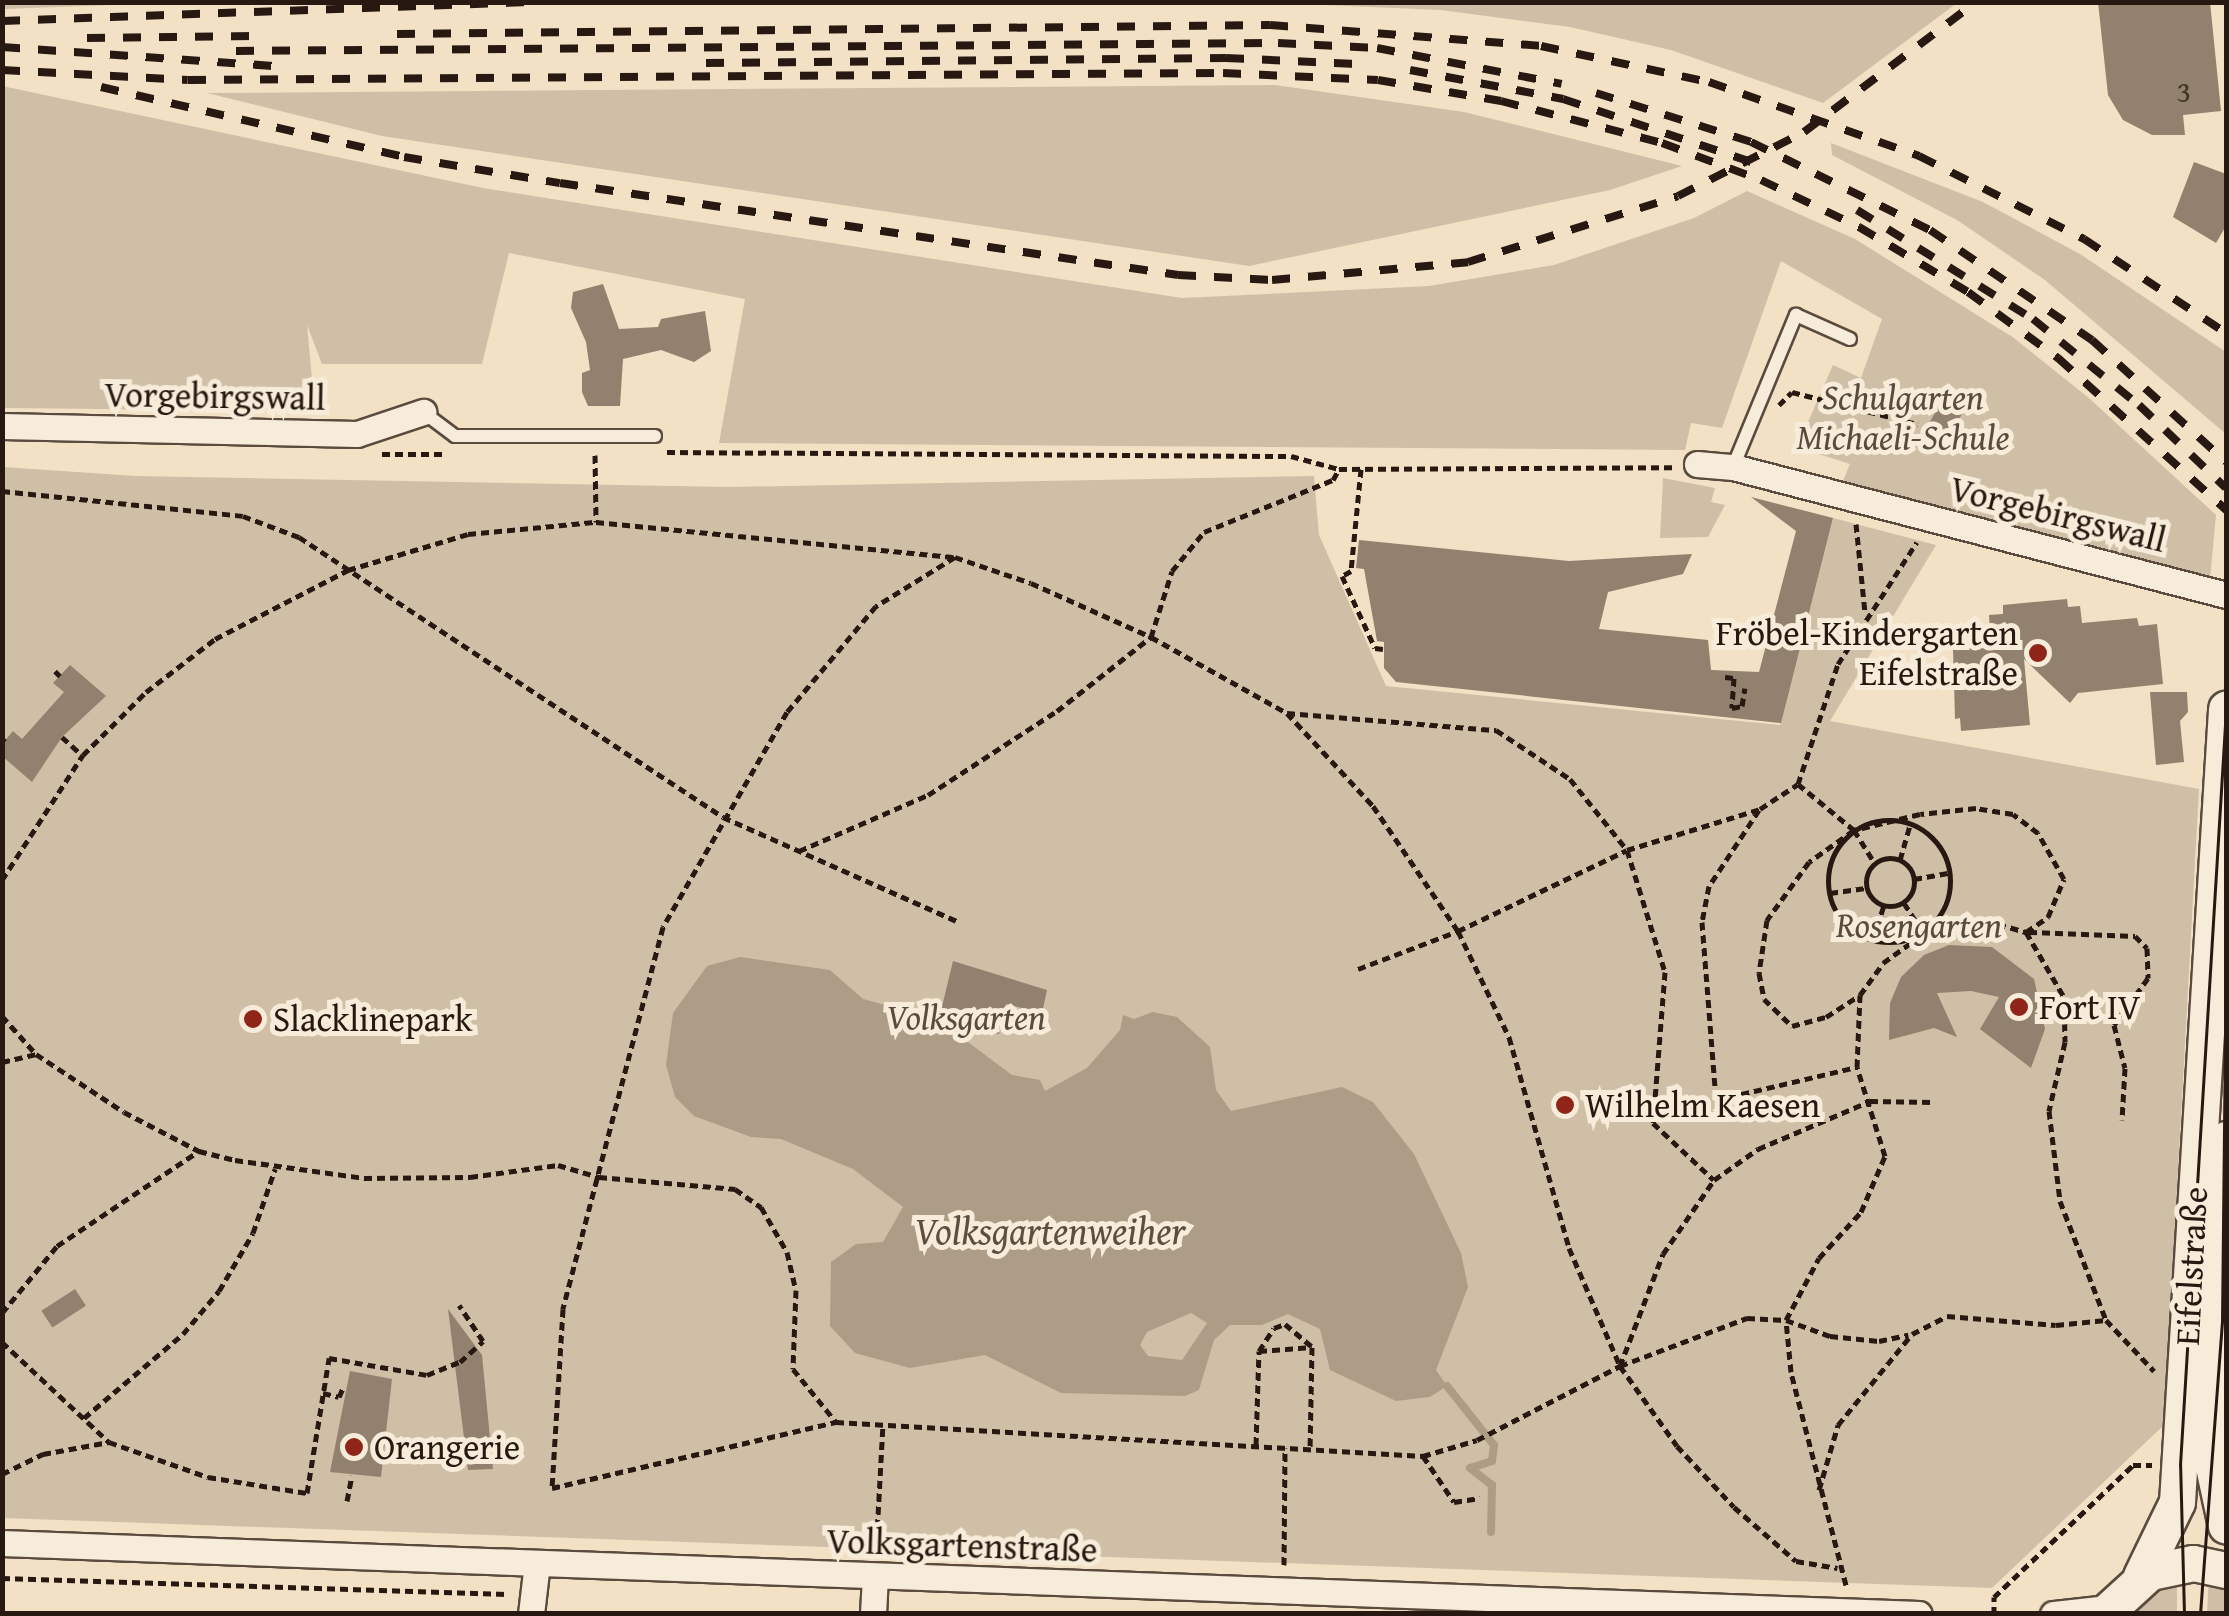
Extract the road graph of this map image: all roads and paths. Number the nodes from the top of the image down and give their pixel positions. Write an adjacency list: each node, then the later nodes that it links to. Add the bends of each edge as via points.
1 (1850, 340): 3 (lane, via 1796,315)
2 (423, 412): 5 (street, Vorgebirgswall, via 357,434); 6 (lane, via 455,436)
3 (1758, 414): 4 (path, via 1792,392); 14 (lane)
4 (1918, 424)
5 (2, 426)
6 (654, 436)
7 (659, 452): 15 (path, via 1291,456)
8 (378, 454): 9 (path)
9 (457, 454)
10 (611, 454): 12 (path)
11 (575, 455): 12 (path)
12 (595, 455): 20 (path)
13 (1697, 464): 14 (street, Vorgebirgswall); 16 (path, via 1641,470)
14 (1733, 467): 18 (street, Vorgebirgswall)
15 (1339, 469): 16 (path); 25 (path, via 1333,480 1204,532 1172,571)
16 (1361, 469): 26 (path, via 1351,571 1342,576 1375,648)
17 (2, 491): 22 (path, via 243,516 299,537)
18 (1853, 497): 19 (street, Vorgebirgswall); 24 (path)
19 (1934, 519): 23 (street, Vorgebirgswall); 24 (path)
20 (596, 522): 21 (path); 22 (path, via 468,534)
21 (955, 558): 25 (path); 35 (path, via 876,606 788,712)
22 (348, 570): 32 (path, via 215,638 146,692); 35 (path)
23 (2226, 595)
24 (1865, 616): 33 (path, via 1838,664)
25 (1151, 637): 30 (path); 40 (path, via 1057,711 928,796)
26 (1383, 649)
27 (1726, 676): 28 (path, via 1734,678 1732,708 1742,706)
28 (1745, 688)
29 (2226, 709): 80 (street, Eifelstraße)
30 (1288, 713): 39 (path, via 1496,730 1570,778); 51 (path, via 1373,806)
31 (62, 737): 32 (path)
32 (82, 755): 45 (path)
33 (1798, 784): 34 (path); 38 (path)
34 (1760, 810): 39 (path); 60 (path, via 1708,886 1702,922 1716,1100)
35 (722, 818): 40 (path); 67 (path, via 663,927)
36 (1875, 821): 37 (path); 38 (path); 53 (path, via 1976,808 2013,814 2038,832 2064,879 2048,917)
37 (1910, 823): 41 (path); 43 (path, via 1942,849)
38 (1854, 830): 42 (path); 47 (path, via 1830,864); 56 (path, via 1782,891 1767,920 1758,972 1764,999 1792,1026 1826,1017)
39 (1627, 850): 51 (path); 68 (path, via 1664,972 1654,1123)
40 (797, 852): 50 (path)
41 (1900, 860): 42 (path); 44 (path)
42 (1875, 863): 46 (path)
43 (1949, 873): 44 (path); 52 (path, via 1945,904)
44 (1914, 879): 48 (path)
45 (2, 880)
46 (1866, 888): 47 (path); 49 (path)
47 (1830, 894): 54 (path, via 1844,922)
48 (1904, 903): 49 (path); 52 (path)
49 (1884, 906): 54 (path)
50 (957, 921)
51 (1458, 930): 55 (path); 77 (path, via 1510,1037 1569,1248)
52 (1922, 932): 53 (path, via 1956,921); 54 (path, via 1901,941); 56 (path, via 1882,963)
53 (2026, 932): 63 (path, via 2135,936 2147,948 2148,978 2114,1025 2125,1068); 72 (path, via 2064,997 2050,1148 2074,1248)
54 (1873, 939)
55 (1358, 970)
56 (1860, 995): 60 (path, via 1863,1040)
57 (2, 1016): 58 (path)
58 (36, 1054): 59 (path); 65 (path)
59 (2, 1062)
60 (1856, 1067): 61 (path)
61 (1870, 1101): 62 (path); 68 (path, via 1758,1149); 71 (path, via 1885,1156 1861,1212 1819,1258)
62 (1934, 1102)
63 (2122, 1120)
64 (2226, 1139): 95 (street, Eifelstraße, via 2213,1466)
65 (199, 1151): 66 (path); 70 (path, via 58,1246)
66 (274, 1168): 67 (path, via 435,1177 558,1165); 81 (path, via 253,1233 219,1291 183,1334)
67 (599, 1177): 82 (path, via 734,1189 761,1208 787,1252 796,1290 794,1369); 82 (path, via 563,1309 552,1488)
68 (1714, 1180): 77 (path, via 1663,1254)
69 (459, 1305): 79 (path, via 483,1342 460,1362 427,1376 329,1358)
70 (2, 1312)
71 (1786, 1320): 73 (path, via 1830,1336 1879,1341); 77 (path, via 1747,1318 1710,1328 1652,1359); 92 (path)
72 (2106, 1320): 73 (path, via 2056,1325 1948,1316); 80 (path)
73 (1912, 1334): 92 (path, via 1838,1425)
74 (2, 1342): 81 (path)
75 (1312, 1347): 76 (path); 76 (path, via 1285,1324 1270,1332); 87 (path)
76 (1259, 1351): 85 (path)
77 (1620, 1366): 88 (path, via 1477,1440); 98 (path, via 1677,1446 1734,1506 1796,1561)
78 (343, 1388): 79 (path, via 339,1396)
79 (323, 1392): 84 (path, via 307,1493 208,1477)
80 (2185, 1394): 89 (street, Eifelstraße)
81 (84, 1418): 84 (path)
82 (836, 1422): 83 (path)
83 (883, 1424): 85 (path); 100 (path)
84 (109, 1442): 90 (path, via 43,1454)
85 (1256, 1445): 86 (path)
86 (1284, 1448): 87 (path); 103 (path)
87 (1310, 1450): 88 (path)
88 (1423, 1456): 93 (path, via 1454,1502)
89 (2180, 1465): 101 (street, Eifelstraße, via 2178,1502); 110 (path, via 2133,1465 1994,1596)
90 (2, 1474)
91 (352, 1475): 94 (path)
92 (1818, 1493): 98 (path)
93 (1480, 1498)
94 (347, 1501)
95 (2226, 1526)
96 (2, 1543): 97 (street, Volksgartenstraße)
97 (537, 1564): 100 (street, Volksgartenstraße); 104 (street)
98 (1837, 1568): 107 (path)
99 (2226, 1570): 101 (street, via 2183,1564)
100 (875, 1576): 103 (street, Volksgartenstraße); 108 (street)
101 (2141, 1576): 106 (street)
102 (2, 1578): 104 (path)
103 (1283, 1603): 105 (street, Volksgartenstraße)
104 (533, 1604)
105 (1612, 1606): 107 (street, Volksgartenstraße)
106 (2106, 1610): 111 (street)
107 (1860, 1611): 109 (street, Volksgartenstraße)
108 (873, 1614)
109 (1919, 1614)
110 (1994, 1614)
111 (2052, 1614)

